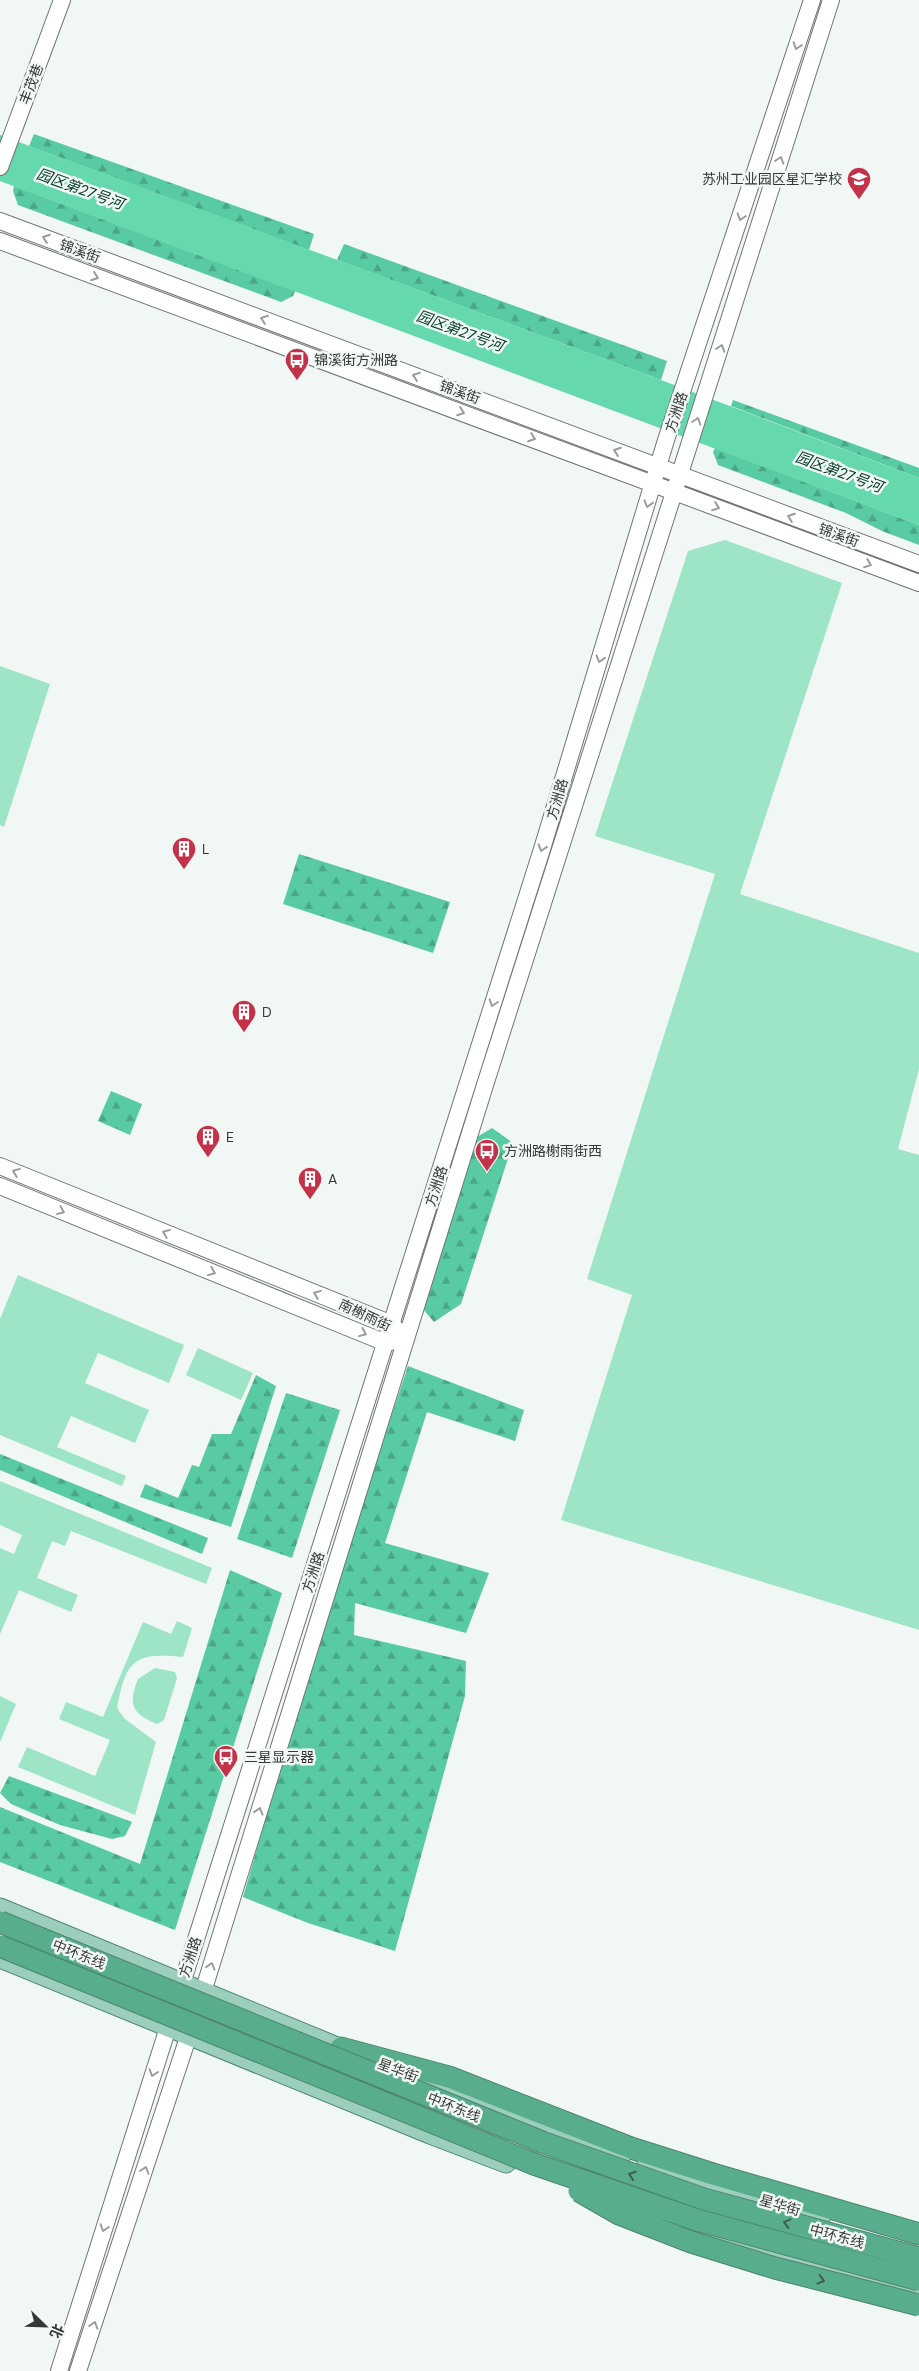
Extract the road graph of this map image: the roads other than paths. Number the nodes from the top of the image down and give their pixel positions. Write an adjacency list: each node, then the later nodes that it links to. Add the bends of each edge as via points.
1 (62, 0): 4 (main road, 丰茂巷)
2 (812, 0): 7 (main road, 方洲路, one-way to 7)
3 (831, 0): 8 (main road, 方洲路, one-way to 3)
4 (0, 167)
5 (0, 221): 7 (main road, 锦溪街, one-way to 5)
6 (0, 242): 9 (main road, 锦溪街, one-way to 9)
7 (659, 466): 8 (main road, 锦溪街); 9 (main road, 方洲路)
8 (679, 475): 10 (main road, 方洲路); 11 (main road, 锦溪街, one-way to 8)
9 (654, 484): 10 (main road, 锦溪街); 15 (main road, 方洲路, one-way to 15)
10 (674, 491): 12 (main road, 锦溪街, one-way to 12); 16 (main road, 方洲路)
11 (919, 564)
12 (919, 583)
13 (0, 1166): 15 (main road, 南榭雨街, one-way to 13)
14 (0, 1186): 17 (main road, 南榭雨街, one-way to 17)
15 (392, 1324): 16 (main road, 南榭雨街); 17 (main road, 方洲路)
16 (405, 1339): 17 (main road, 南榭雨街); 23 (main road, 方洲路, one-way to 16)
17 (386, 1342): 22 (main road, 方洲路)
18 (0, 1908): 22 (main road, 星华街)
19 (0, 1922): 30 (highway, 中环东线, one-way to 19, bridge, via 704,2199 542,2142)
20 (0, 1946): 27 (highway, 中环东线, bridge)
21 (0, 1958): 24 (main road)
22 (182, 1982): 23 (main road, 星华街); 24 (main road, 方洲路)
23 (203, 1992): 25 (main road, 方洲路); 26 (main road, 星华街)
24 (168, 2026): 25 (main road); 34 (main road, 方洲路, one-way to 34)
25 (189, 2035): 32 (main road, via 430,2134 693,2232); 35 (main road, 方洲路, one-way to 25)
26 (341, 2048): 28 (highway, via 449,2077 631,2148); 29 (main road, 星华街, via 646,2164 709,2185)
27 (534, 2164): 31 (highway, 中环东线, bridge, via 706,2223); 33 (highway, one-way to 33, bridge, via 619,2214 658,2230 775,2268)
28 (919, 2234)
29 (919, 2243)
30 (919, 2258)
31 (919, 2280)
32 (919, 2290)
33 (919, 2305)
34 (58, 2371)
35 (78, 2371)

